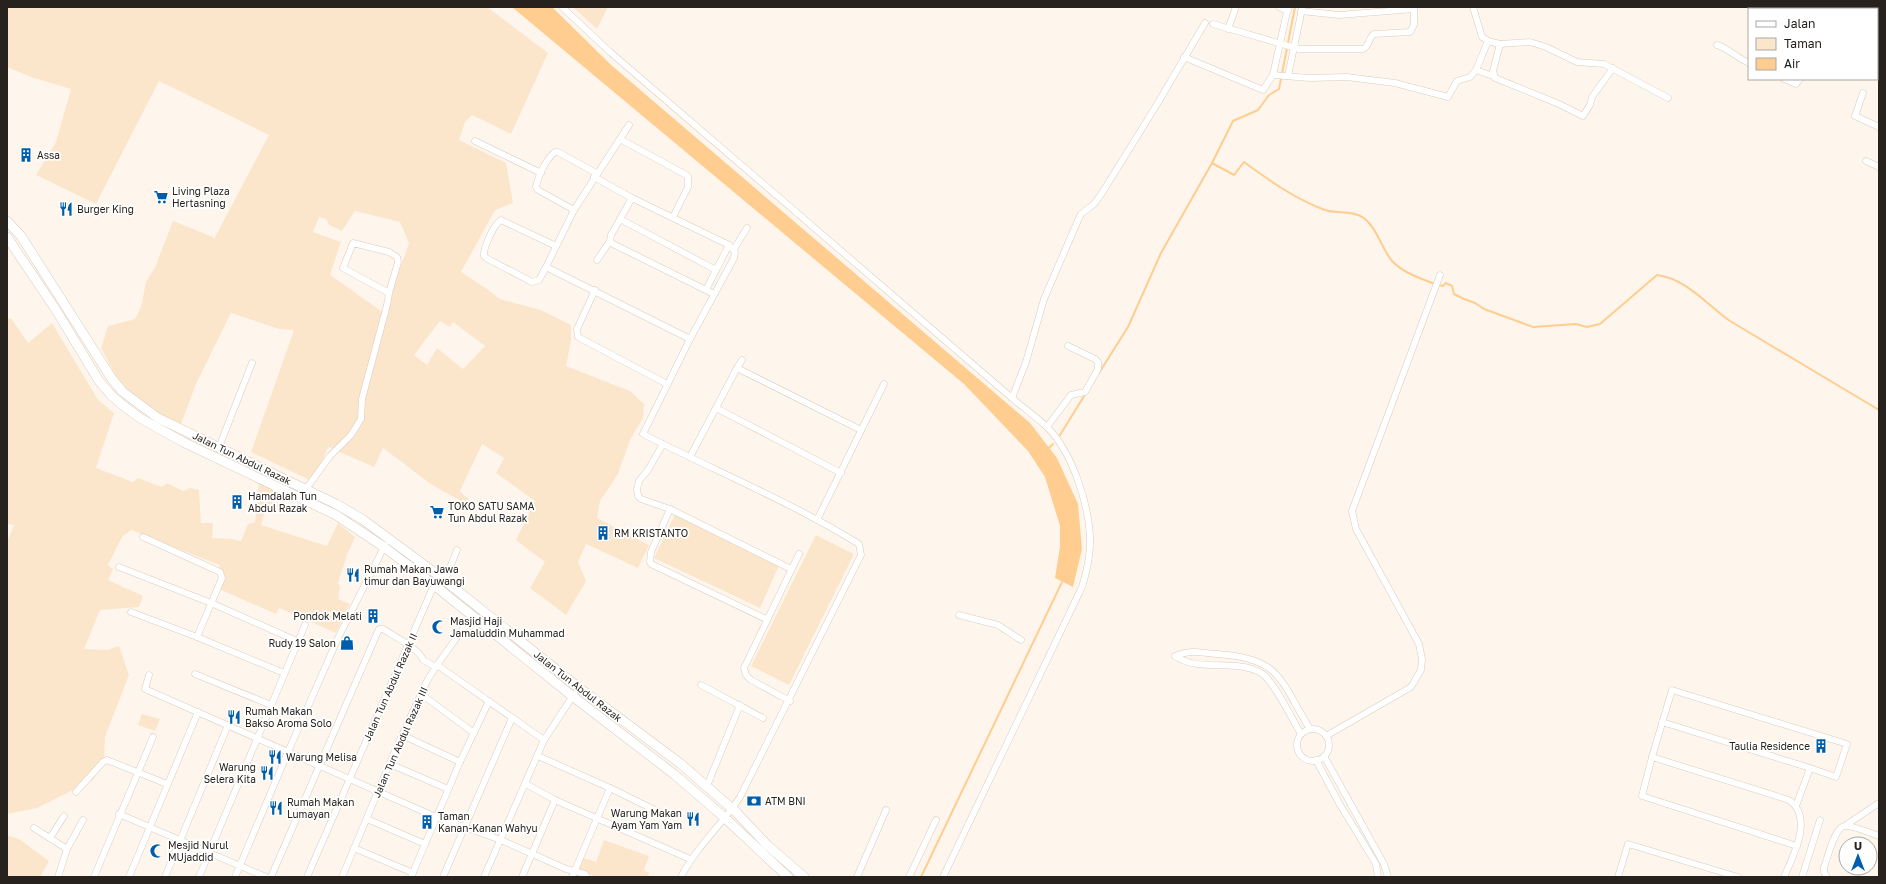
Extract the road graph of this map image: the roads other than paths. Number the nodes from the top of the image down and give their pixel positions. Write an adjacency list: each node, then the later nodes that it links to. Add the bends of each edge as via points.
1 (562, 7): 65 (street, via 610,52)
2 (1236, 7): 15 (street)
3 (1279, 7): 9 (street)
4 (1340, 7): 12 (street)
5 (1472, 7): 16 (street, via 1482,37)
6 (1800, 7): 8 (street)
7 (1414, 8): 11 (street); 20 (street, via 1414,24 1410,32 1374,34 1364,49)
8 (1807, 8)
9 (1288, 9): 19 (street)
10 (1302, 9): 12 (street); 20 (street)
11 (1378, 10): 12 (street)
12 (1339, 15)
13 (1204, 23): 21 (street)
14 (1213, 24): 15 (street)
15 (1228, 29): 19 (street)
16 (1488, 41): 17 (street); 24 (street)
17 (1500, 44): 23 (street, via 1536,44 1577,62 1604,64); 27 (street)
18 (1717, 44): 22 (street)
19 (1280, 45): 20 (street); 25 (street)
20 (1293, 48): 26 (street)
21 (1184, 57): 25 (street, via 1263,90); 65 (street, via 1102,193 1094,204 1081,214 1044,300 1026,362)
22 (1748, 64)
23 (1613, 68): 27 (street, via 1592,97 1583,116); 31 (street)
24 (1476, 70): 26 (street, via 1470,77 1457,81 1448,97 1388,82 1347,77); 27 (street)
25 (1273, 75): 26 (street)
26 (1288, 76)
27 (1493, 76)
28 (1786, 80): 29 (street, via 1796,84)
29 (1799, 80)
30 (1863, 93): 33 (street, via 1855,116)
31 (1668, 98)
32 (628, 125): 34 (street)
33 (1879, 127)
34 (620, 139): 39 (street); 42 (street, via 688,176 688,187)
35 (475, 141): 38 (street)
36 (1866, 161): 37 (street)
37 (1879, 167)
38 (541, 173): 39 (street, via 555,152); 41 (street, via 537,184 538,190)
39 (595, 175): 40 (street); 41 (street)
40 (632, 198): 42 (street); 43 (street)
41 (574, 210): 48 (street)
42 (673, 217): 49 (street)
43 (620, 219): 47 (street); 52 (street)
44 (7, 221): 70 (main road, Jalan Tun Abdul Razak, via 21,236 112,379 123,392 158,418)
45 (747, 228): 49 (street)
46 (7, 237): 77 (main road, Jalan Tun Abdul Razak, via 99,381 125,407 183,442 336,515)
47 (610, 241): 50 (street); 55 (street)
48 (556, 246): 51 (street); 51 (street, via 501,220 496,224 484,251 486,258 532,282 539,280)
49 (731, 247): 52 (street); 57 (street, via 734,258)
50 (598, 260)
51 (546, 267): 54 (street)
52 (716, 270): 55 (street)
53 (1440, 275): 115 (street, via 1352,511 1356,528 1420,644 1421,670 1412,687)
54 (595, 290): 58 (street); 63 (street, via 577,328 578,337)
55 (706, 290): 57 (street)
56 (389, 293): 56 (street, via 398,262 395,254 353,243 343,268); 73 (street, via 362,399 361,419 352,435 330,456)
57 (714, 294): 58 (street)
58 (690, 338): 63 (street)
59 (1068, 346): 67 (street, via 1095,358 1098,369 1085,392 1071,395)
60 (742, 360): 62 (street)
61 (252, 363): 70 (street)
62 (737, 368): 66 (street); 68 (street)
63 (667, 384): 69 (street, via 643,434)
64 (884, 384): 68 (street)
65 (1012, 398): 67 (street)
66 (716, 408): 71 (street); 72 (street)
67 (1047, 427): 189 (street, via 1070,462 1085,504 1090,537 1087,570 1082,588)
68 (861, 430): 72 (street)
69 (663, 444): 71 (street); 74 (street, via 639,481 637,489 641,499)
70 (219, 447): 73 (main road, Jalan Tun Abdul Razak)
71 (690, 457): 75 (street)
72 (841, 473): 75 (street)
73 (306, 489): 77 (main road, Jalan Tun Abdul Razak, via 346,509)
74 (670, 509): 81 (street); 88 (street, via 651,552 652,564)
75 (817, 520): 103 (street, via 859,544 861,555)
76 (143, 537): 84 (street, via 220,572 222,578)
77 (386, 543): 82 (main road, Jalan Tun Abdul Razak); 83 (main road, Jalan Tun Abdul Razak); 119 (street, via 338,638)
78 (457, 550): 82 (street)
79 (799, 554): 81 (street)
80 (119, 567): 84 (street)
81 (791, 569): 88 (street)
82 (445, 580): 99 (main road, Jalan Tun Abdul Razak)
83 (434, 585): 86 (main road, Jalan Tun Abdul Razak); 93 (street, Jalan Tun Abdul Razak II)
84 (211, 603): 90 (street); 92 (street)
85 (131, 612): 90 (street)
86 (473, 615): 94 (street, Jalan Tun Abdul Razak III); 101 (main road, Jalan Tun Abdul Razak)
87 (959, 615): 91 (street, via 998,626)
88 (766, 619): 103 (street, via 744,663 744,672 751,680)
89 (304, 625): 92 (street)
90 (197, 637): 95 (street)
91 (1021, 640)
92 (298, 641): 95 (street)
93 (408, 645): 94 (street, via 422,655 423,660); 126 (street, via 379,629); 129 (street, Jalan Tun Abdul Razak II)
94 (436, 666): 100 (street, Jalan Tun Abdul Razak III); 102 (street)
95 (284, 673): 104 (street)
96 (195, 674): 104 (street)
97 (149, 675): 106 (street, via 144,689)
98 (701, 685): 105 (street)
99 (578, 687): 101 (street); 132 (main road, Jalan Tun Abdul Razak)
100 (421, 694): 112 (street); 114 (street, Jalan Tun Abdul Razak III)
101 (572, 696): 118 (street); 147 (main road, Jalan Tun Abdul Razak, via 675,775)
102 (489, 701): 107 (street); 112 (street)
103 (790, 701): 140 (street)
104 (271, 705): 117 (street)
105 (740, 705): 108 (street); 132 (street)
106 (198, 712): 110 (street); 130 (street)
107 (512, 718): 118 (street); 153 (street)
108 (763, 718)
109 (1662, 722): 122 (street); 127 (street); 127 (street, via 1672,690 1847,744 1836,777)
110 (228, 725): 117 (street); 158 (street)
111 (1310, 729): 113 (street); 113 (street, via 1283,681 1270,667 1243,657 1187,651 1175,656 1183,662 1226,665 1262,673 1270,681); 115 (street, via 1320,731)
112 (474, 733): 124 (street)
113 (1301, 734): 123 (street, via 1297,743 1299,753 1306,759)
114 (402, 735): 124 (street); 125 (street, Jalan Tun Abdul Razak III)
115 (1326, 736): 121 (street, via 1329,744)
116 (153, 737): 128 (street)
117 (258, 738): 119 (street); 164 (street)
118 (544, 740): 120 (street)
119 (288, 752): 126 (street); 167 (street)
120 (538, 756): 131 (street); 133 (street)
121 (1324, 756): 123 (street); 191 (street, via 1384,864)
122 (1652, 756): 139 (street, via 1789,800); 161 (street, via 1642,796)
123 (1316, 760): 190 (street, via 1376,864)
124 (460, 762): 134 (street)
125 (390, 764): 134 (street); 136 (street, Jalan Tun Abdul Razak III)
126 (320, 766): 129 (street); 178 (street)
127 (1810, 768): 139 (street)
128 (138, 772): 130 (street); 135 (street, via 105,760); 142 (street)
129 (349, 779): 136 (street); 179 (street, Jalan Tun Abdul Razak II)
130 (167, 784): 155 (street)
131 (526, 784): 137 (street); 159 (street)
132 (707, 786): 140 (main road, Jalan Tun Abdul Razak)
133 (610, 788): 145 (street); 146 (street)
134 (448, 789): 144 (street)
135 (76, 792)
136 (378, 792): 144 (street); 148 (street, Jalan Tun Abdul Razak III)
137 (555, 800): 146 (street); 165 (street)
138 (1879, 803): 152 (street)
139 (1796, 806): 161 (street, via 1800,834)
140 (732, 809): 147 (street); 186 (main road, Jalan Tun Abdul Razak)
141 (886, 810): 187 (street)
142 (119, 814): 155 (street); 172 (street)
143 (64, 816): 157 (street)
144 (436, 816): 153 (street); 160 (street)
145 (667, 816)
146 (596, 818): 166 (street); 168 (street)
147 (724, 818): 166 (street); 185 (main road, Jalan Tun Abdul Razak)
148 (367, 819): 160 (street); 162 (street, Jalan Tun Abdul Razak III)
149 (83, 820): 163 (street)
150 (936, 820): 188 (street)
151 (1820, 820): 195 (street)
152 (1846, 826): 156 (street); 196 (street, via 1836,833 1824,867)
153 (464, 827): 159 (street); 180 (street)
154 (34, 828): 157 (street)
155 (150, 828): 158 (street); 173 (street)
156 (1879, 836)
157 (50, 838): 163 (street)
158 (179, 840): 164 (street); 174 (street)
159 (501, 840): 165 (street); 181 (street)
160 (425, 844): 169 (street)
161 (1797, 846): 194 (street)
162 (354, 848): 169 (street); 170 (street, Jalan Tun Abdul Razak III)
163 (67, 849): 171 (street)
164 (209, 853): 167 (street); 175 (street)
165 (532, 854): 168 (street); 182 (street)
166 (690, 859): 184 (street)
167 (240, 866): 176 (street); 177 (street)
168 (573, 874): 183 (street, via 585,874)
169 (412, 875)
170 (344, 876)
171 (58, 877)
172 (94, 877)
173 (130, 877)
174 (165, 877)
175 (199, 877)
176 (235, 877)
177 (266, 877)
178 (271, 877)
179 (307, 877)
180 (443, 877)
181 (484, 877)
182 (522, 877)
183 (587, 877)
184 (681, 877)
185 (788, 877)
186 (804, 877)
187 (857, 877)
188 (909, 877)
189 (943, 877)
190 (1378, 877)
191 (1388, 877)
192 (1618, 877): 193 (street, via 1628,844)
193 (1738, 877)
194 (1784, 877)
195 (1802, 877)
196 (1827, 877)

